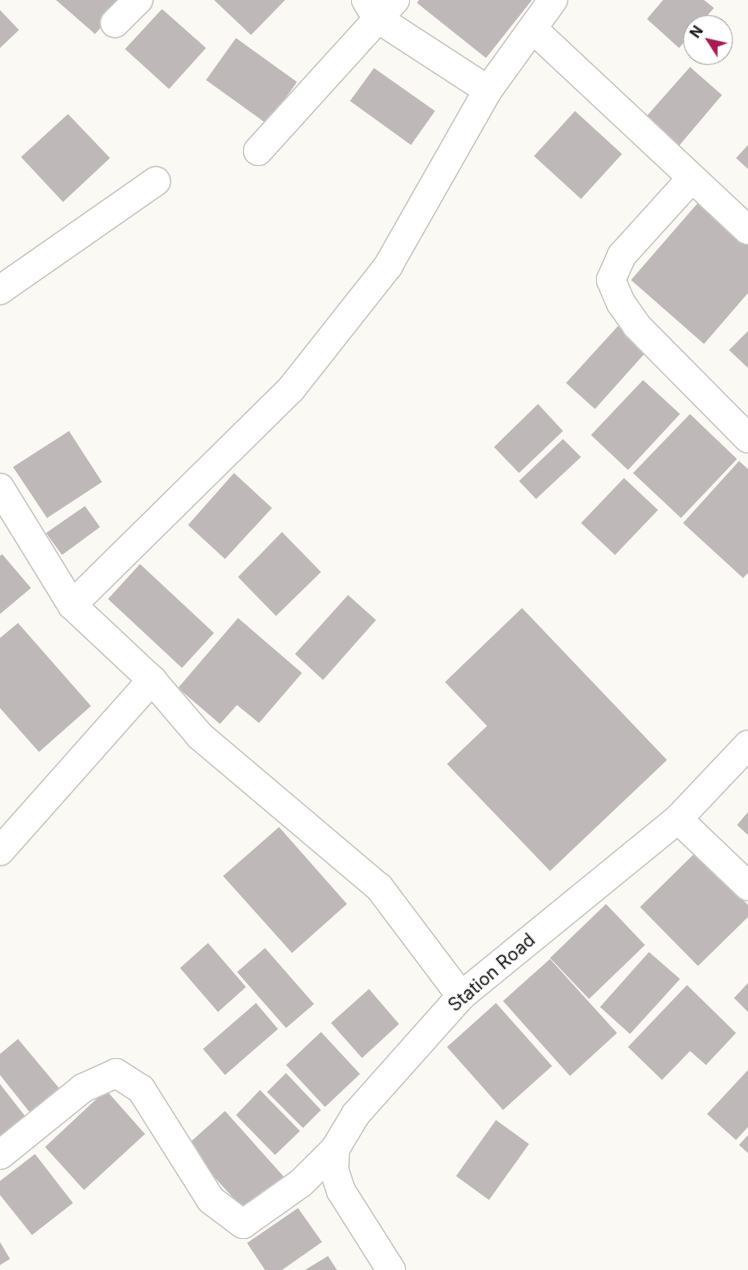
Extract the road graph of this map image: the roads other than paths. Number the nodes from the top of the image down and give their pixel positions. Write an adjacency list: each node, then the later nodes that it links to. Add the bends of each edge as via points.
1 (138, 0): 4 (street)
2 (553, 0): 5 (street)
3 (379, 6): 6 (street); 7 (street)
4 (115, 23)
5 (532, 29): 6 (street); 8 (street)
6 (488, 90): 14 (street, via 388,266 291,389)
7 (258, 151)
8 (691, 179): 10 (street); 12 (street, via 622,255 611,280 621,303 637,326)
9 (156, 181): 11 (street)
10 (748, 230)
11 (0, 290)
12 (748, 438)
13 (0, 488): 14 (street)
14 (72, 605): 15 (street)
15 (152, 680): 18 (street); 20 (street, via 200,736 379,887)
16 (748, 745): 17 (street, Station Road)
17 (678, 819): 19 (street); 20 (street, Station Road)
18 (0, 851)
19 (748, 886)
20 (460, 996): 21 (street, Station Road, via 356,1114)
21 (334, 1149): 22 (street, Station Road, via 301,1183 244,1224 211,1200 141,1089 116,1073 83,1088); 23 (street, via 334,1170 341,1192)
22 (0, 1155)
23 (390, 1270)

